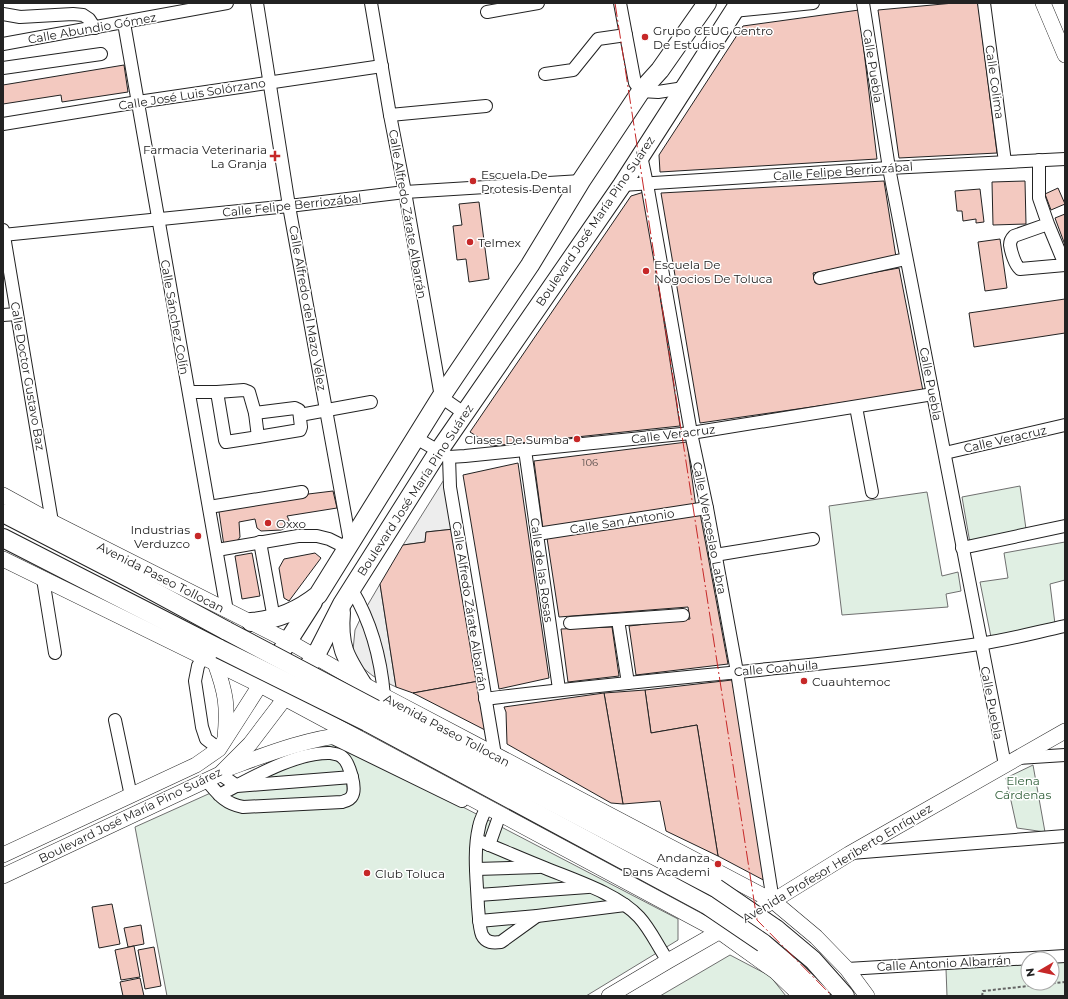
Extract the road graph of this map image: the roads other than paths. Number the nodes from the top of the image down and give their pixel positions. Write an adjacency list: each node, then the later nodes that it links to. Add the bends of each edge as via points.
1 (227, 3): 14 (street, Calle Abundio Gómez)
2 (257, 3): 23 (street, Calle Alfredo del Mazo Vélez)
3 (371, 3): 20 (street, Calle Alfredo Zárate Albarrán)
4 (538, 3): 12 (street)
5 (620, 3): 16 (street)
6 (707, 3): 25 (highway, via 660,70)
7 (813, 3): 11 (street)
8 (863, 3): 34 (street, Calle Puebla)
9 (984, 3): 33 (street, Calle Colima)
10 (1044, 3): 19 (main road)
11 (736, 7): 24 (highway, Boulevard José María Pino Suárez)
12 (487, 12)
13 (3, 14): 15 (street, via 20,17 83,15)
14 (124, 23): 15 (street, Calle Abundio Gómez); 26 (street, Calle Sánchez Colín)
15 (95, 28): 17 (street, Calle Abundio Gómez)
16 (626, 35): 22 (street, via 598,39 573,70); 25 (street, via 635,83)
17 (3, 44)
18 (101, 54): 21 (street)
19 (1065, 55)
20 (382, 66): 23 (street, Calle José Luis Solórzano); 28 (street, Calle Alfredo Zárate Albarrán)
21 (3, 68)
22 (545, 74)
23 (270, 82): 26 (street, Calle José Luis Solórzano); 39 (street, Calle Alfredo del Mazo Vélez)
24 (684, 88): 25 (street, via 658,92); 30 (highway, Boulevard José María Pino Suárez)
25 (641, 91): 35 (highway)
26 (138, 102): 29 (street, Calle José Luis Solórzano); 40 (street, Calle Sánchez Colín)
27 (486, 106): 28 (street)
28 (390, 115): 38 (street, Calle Alfredo Zárate Albarrán)
29 (3, 124)
30 (641, 156): 36 (street, Calle Wenceslao Labra); 37 (highway, Boulevard José María Pino Suárez)
31 (1065, 159): 32 (street, Calle Felipe Berriozábal)
32 (1039, 160): 33 (street, Calle Felipe Berriozábal); 41 (street, via 1039,198)
33 (1005, 162): 34 (street, Calle Felipe Berriozábal)
34 (889, 168): 36 (street, Calle Felipe Berriozábal); 43 (street, Calle Puebla)
35 (581, 181): 38 (street, Calle Felipe Berriozábal); 50 (highway, via 530,265)
36 (647, 184): 37 (street, Calle Felipe Berriozábal); 58 (street, Calle Wenceslao Labra)
37 (622, 185): 55 (highway, Boulevard José María Pino Suárez)
38 (406, 192): 39 (street, Calle Felipe Berriozábal); 50 (street, Calle Alfredo Zárate Albarrán)
39 (289, 206): 40 (street, Calle Felipe Berriozábal); 53 (street, Calle Alfredo del Mazo Vélez)
40 (158, 219): 42 (street, Calle Felipe Berriozábal); 47 (street, Calle Sánchez Colín)
41 (1048, 224): 41 (street, via 1014,236 1011,240 1015,262 1020,269 1065,265)
42 (3, 233): 45 (street, Calle Doctor Gustavo Baz)
43 (906, 259): 44 (street); 49 (street, Calle Puebla)
44 (820, 278)
45 (17, 314): 46 (street); 70 (street, Calle Doctor Gustavo Baz)
46 (3, 315)
47 (188, 392): 48 (street); 67 (street, Calle Sánchez Colín)
48 (217, 392): 54 (street, via 249,392); 59 (street, via 226,442)
49 (933, 394): 52 (street, Calle Veracruz); 62 (street, Calle Puebla)
50 (441, 398): 55 (street); 60 (highway)
51 (371, 402): 53 (street)
52 (856, 407): 58 (street, Calle Veracruz); 65 (street)
53 (326, 411): 56 (street); 76 (street, Calle Alfredo del Mazo Vélez)
54 (255, 413): 56 (street, via 297,408); 59 (street)
55 (464, 413): 63 (highway, Boulevard José María Pino Suárez)
56 (300, 415): 59 (street, via 300,430)
57 (1065, 425): 62 (street, Calle Veracruz)
58 (691, 433): 61 (street, Calle Veracruz); 68 (street, Calle Wenceslao Labra)
59 (258, 437)
60 (416, 438): 63 (street); 76 (highway, Boulevard José María Pino Suárez)
61 (525, 450): 63 (street, Calle Veracruz); 72 (street, Calle de las Rosas)
62 (945, 453): 77 (street, Calle Puebla)
63 (443, 454): 83 (highway, Boulevard José María Pino Suárez); 102 (street, Calle Alfredo Zárate Albarrán)
64 (302, 492): 67 (street)
65 (872, 492)
66 (3, 495): 70 (main road, Avenida Paseo Tollocan)
67 (209, 507): 78 (street, Calle Sánchez Colín)
68 (707, 508): 72 (street, Calle San Antonio); 79 (street, Calle Wenceslao Labra)
69 (3, 513): 103 (highway, Avenida Paseo Tollocan, bridge)
70 (52, 522): 84 (main road, Avenida Paseo Tollocan)
71 (1065, 526): 77 (street)
72 (537, 534): 100 (street, Calle de las Rosas)
73 (3, 538): 94 (highway, Avenida Paseo Tollocan)
74 (814, 539): 79 (street)
75 (260, 542): 76 (street, via 317,536); 78 (street); 86 (street)
76 (348, 545): 82 (highway, Boulevard José María Pino Suárez)
77 (962, 548): 92 (street, Calle Puebla)
78 (216, 550): 84 (street, Calle Sánchez Colín)
79 (715, 555): 96 (street, Calle Wenceslao Labra)
80 (3, 559): 81 (main road, Avenida Paseo Tollocan)
81 (43, 579): 93 (street); 94 (main road, Avenida Paseo Tollocan)
82 (318, 595): 86 (highway, via 297,610); 91 (highway, Boulevard José María Pino Suárez)
83 (347, 597): 95 (highway, Boulevard José María Pino Suárez); 97 (highway, via 340,630 343,649); 103 (street, via 362,607 370,628 382,680)
84 (227, 611): 87 (main road, Avenida Paseo Tollocan)
85 (683, 615): 88 (street)
86 (274, 619): 87 (highway)
87 (247, 620): 91 (main road, Avenida Paseo Tollocan); 94 (main road, via 248,637 240,654 229,660)
88 (618, 620): 89 (street); 98 (street)
89 (570, 623)
90 (1065, 626): 92 (street, Calle Coahuila)
91 (288, 641): 95 (main road, Avenida Paseo Tollocan); 99 (highway, Boulevard José María Pino Suárez)
92 (980, 644): 96 (street, Calle Coahuila, via 799,667); 110 (street, Calle Puebla)
93 (55, 653)
94 (211, 657): 99 (main road, Avenida Paseo Tollocan); 103 (highway, Avenida Paseo Tollocan, bridge); 107 (main road, via 227,701); 107 (street, via 198,666 195,681 206,739)
95 (315, 657): 97 (main road, Avenida Paseo Tollocan); 101 (highway, Boulevard José María Pino Suárez)
96 (737, 672): 98 (street, Calle Coahuila); 127 (street, Calle Wenceslao Labra)
97 (356, 681): 103 (main road, Avenida Paseo Tollocan); 105 (main road, via 336,679 325,691 323,707)
98 (628, 683): 100 (street, Calle Coahuila)
99 (260, 685): 101 (main road, Avenida Paseo Tollocan); 107 (main road, Boulevard José María Pino Suárez)
100 (559, 690): 102 (street, Calle Coahuila)
101 (285, 698): 105 (main road, Avenida Paseo Tollocan); 111 (main road, Boulevard José María Pino Suárez, via 250,744)
102 (485, 699): 108 (street, Calle Alfredo Zárate Albarrán)
103 (375, 709): 108 (main road, Avenida Paseo Tollocan); 137 (highway, Avenida Paseo Tollocan, bridge, via 707,905 763,943); 138 (highway, Avenida Paseo Tollocan, bridge, via 716,888 776,929 813,960)
104 (115, 720): 115 (street)
105 (330, 729): 111 (main road); 116 (street); 116 (main road, Avenida Paseo Tollocan, via 350,734)
106 (1065, 730): 110 (main road, Avenida Profesor Heriberto Enríquez)
107 (222, 746): 115 (main road, Boulevard José María Pino Suárez, via 196,765)
108 (495, 755): 127 (main road, Avenida Paseo Tollocan)
109 (1065, 755): 110 (street)
110 (1010, 762): 120 (main road, Avenida Profesor Heriberto Enríquez)
111 (217, 775): 113 (street); 114 (street); 124 (main road, Boulevard José María Pino Suárez)
112 (352, 777): 113 (street); 113 (street, via 342,757 322,753 281,764); 114 (street, via 352,796 342,802 243,807 228,802)
113 (237, 786): 114 (street)
114 (220, 795)
115 (131, 796): 121 (main road, Boulevard José María Pino Suárez)
116 (491, 811): 118 (street, via 479,826); 119 (street); 131 (main road, Avenida Paseo Tollocan)
117 (1065, 836): 120 (street)
118 (477, 840): 119 (street); 123 (street)
119 (489, 844): 122 (street)
120 (849, 854): 127 (main road, Avenida Profesor Heriberto Enríquez)
121 (3, 855)
122 (543, 867): 123 (street); 125 (street)
123 (476, 869): 126 (street)
124 (3, 876)
125 (590, 886): 126 (street); 128 (street)
126 (478, 895): 130 (street)
127 (773, 901): 131 (main road, Avenida Profesor Heriberto Enríquez); 134 (main road, Avenida Paseo Tollocan, via 816,937)
128 (625, 904): 129 (street); 133 (street, via 650,931)
129 (537, 916): 130 (street); 130 (street, via 506,940 493,943 482,935)
130 (480, 921)
131 (720, 932): 133 (main road, Avenida Profesor Heriberto Enríquez); 136 (main road, Avenida Paseo Tollocan, via 776,972)
132 (1065, 956): 134 (street, Calle Antonio Albarrán)
133 (668, 961): 135 (main road, Avenida Profesor Heriberto Enríquez)
134 (847, 969): 139 (main road, Avenida Paseo Tollocan)
135 (609, 996)
136 (801, 996)
137 (821, 996)
138 (845, 996)
139 (867, 996)

